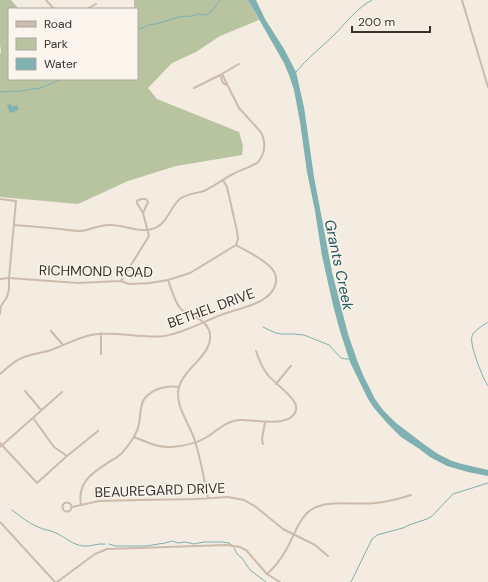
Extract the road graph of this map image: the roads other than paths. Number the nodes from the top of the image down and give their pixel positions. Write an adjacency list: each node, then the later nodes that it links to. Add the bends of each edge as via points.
1 (46, 0): 4 (street)
2 (462, 0): 8 (street)
3 (96, 4): 5 (street)
4 (53, 8)
5 (88, 8)
6 (240, 64): 7 (street)
7 (221, 75): 9 (street); 10 (street, via 239,108 260,131 265,146 258,162)
8 (488, 87)
9 (194, 88)
10 (223, 180): 14 (street, via 182,198 162,223); 15 (street, via 227,187 237,231)
11 (0, 199): 13 (street, via 16,201)
12 (143, 213): 12 (street, via 137,201 146,199 148,202); 14 (street)
13 (14, 225): 14 (street, via 80,231 110,224 134,230); 16 (street)
14 (148, 230): 19 (street, via 148,239)
15 (236, 245): 18 (street, RICHMOND ROAD, via 190,273); 21 (street, BETHEL DRIVE, via 272,268 276,279 273,290 252,305)
16 (9, 278): 17 (street, RICHMOND ROAD); 19 (street, RICHMOND ROAD, via 78,283); 20 (street, via 9,289)
17 (0, 279)
18 (168, 280): 19 (street, RICHMOND ROAD, via 137,284); 21 (street, via 180,309)
19 (121, 281)
20 (0, 314)
21 (203, 322): 23 (street, BETHEL DRIVE, via 182,332 164,336); 30 (street, via 209,330 209,345)
22 (51, 331): 24 (street)
23 (101, 333): 24 (street, BETHEL DRIVE); 26 (street)
24 (63, 345): 28 (street, BETHEL DRIVE, via 21,358)
25 (256, 351): 29 (street, via 263,368)
26 (101, 354)
27 (291, 366): 29 (street)
28 (0, 374)
29 (276, 384): 35 (street, via 294,402 296,411 288,419)
30 (179, 387): 37 (street, via 160,388 144,399 139,426); 38 (street, via 179,403)
31 (26, 391): 33 (street)
32 (62, 392): 33 (street)
33 (41, 410): 34 (street)
34 (33, 418): 40 (street); 41 (street, via 54,446)
35 (265, 422): 38 (street, via 230,422); 39 (street)
36 (98, 431): 41 (street)
37 (134, 437): 38 (street, via 162,447 183,446); 44 (street, via 118,457 87,477 80,492)
38 (196, 442): 43 (street)
39 (263, 444)
40 (1, 445): 41 (street, via 37,483)
41 (67, 456)
42 (411, 495): 47 (street, via 376,503 329,503 319,506 306,514)
43 (208, 498): 44 (street, BEAUREGARD DRIVE, via 99,501); 47 (street, BEAUREGARD DRIVE, via 228,497 244,500 283,529)
44 (81, 505): 45 (street, BEAUREGARD DRIVE)
45 (72, 507): 45 (street, via 68,512 63,508 67,503)
46 (0, 522): 50 (street)
47 (294, 534): 48 (street, BEAUREGARD DRIVE, via 315,545); 49 (street, via 280,560)
48 (328, 556)
49 (267, 574): 50 (street, via 246,550 228,545 107,549 95,554); 51 (street)
50 (56, 582)
51 (280, 582)

